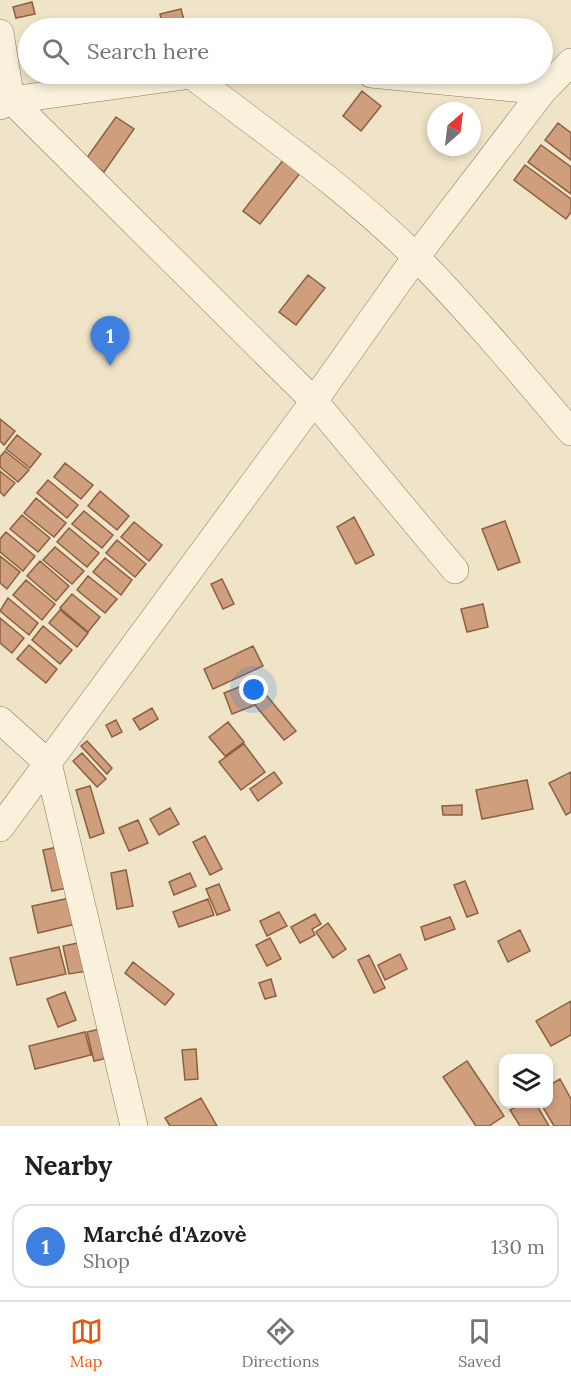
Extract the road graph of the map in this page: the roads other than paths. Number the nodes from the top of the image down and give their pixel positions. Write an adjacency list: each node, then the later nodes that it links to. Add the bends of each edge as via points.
1 (0, 33): 9 (street)
2 (571, 62): 3 (street)
3 (553, 81)
4 (129, 84): 9 (street)
5 (207, 84): 10 (street, via 339,189)
6 (472, 84): 8 (street)
7 (550, 84): 8 (street)
8 (543, 91): 10 (street)
9 (6, 103): 11 (street)
10 (416, 257): 11 (street); 12 (street)
11 (314, 401): 13 (street); 15 (street)
12 (571, 432)
13 (455, 570)
14 (0, 720): 15 (street)
15 (48, 763): 16 (street); 17 (street)
16 (0, 828)
17 (134, 1126)

